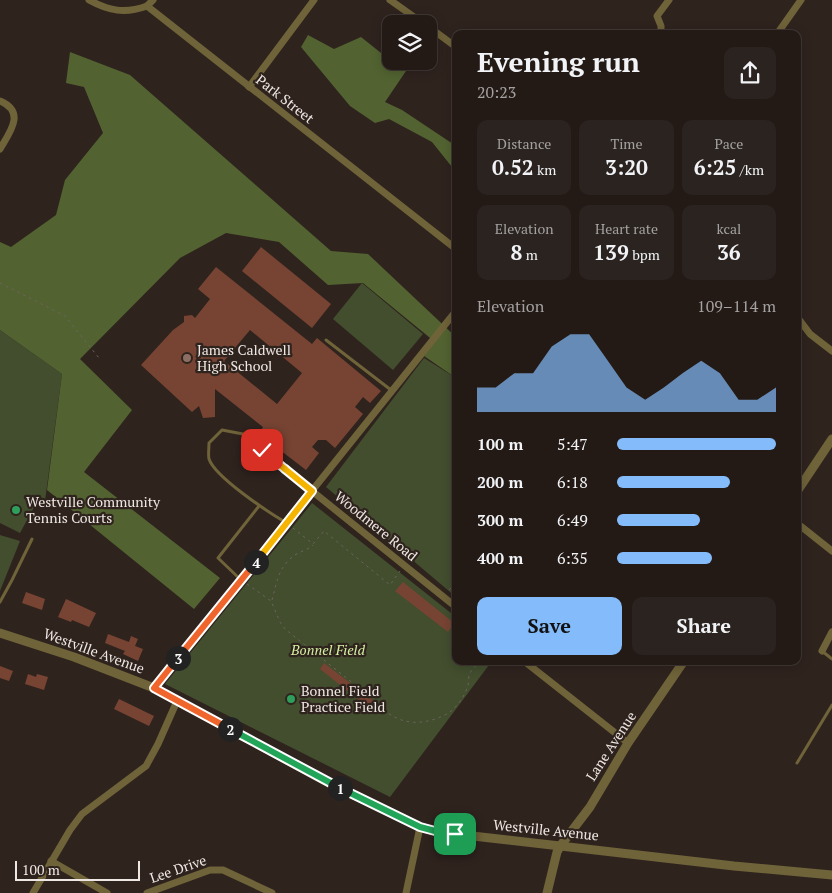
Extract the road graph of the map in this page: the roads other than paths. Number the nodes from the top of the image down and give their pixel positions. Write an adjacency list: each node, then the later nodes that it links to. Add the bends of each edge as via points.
1 (89, 0): 7 (street, via 120,12)
2 (153, 0): 7 (street)
3 (314, 0): 13 (street)
4 (390, 0): 8 (street)
5 (669, 0): 9 (street, via 657,16)
6 (801, 0): 10 (street)
7 (147, 6): 13 (street, Park Street)
8 (411, 15)
9 (661, 30)
10 (780, 30)
11 (437, 33): 12 (street)
12 (452, 44)
13 (249, 87): 16 (street, Park Street)
14 (0, 101): 15 (street, via 14,113 14,126)
15 (0, 149)
16 (452, 246)
17 (452, 316): 21 (street)
18 (801, 322): 20 (street, via 810,334)
19 (326, 340): 21 (lane)
20 (832, 350)
21 (391, 391): 26 (street)
22 (832, 439): 25 (street)
23 (255, 445): 27 (lane, via 243,434 222,430 209,443 209,459 220,474)
24 (262, 450): 26 (lane)
25 (801, 486)
26 (312, 491): 28 (street); 34 (street, Woodmere Road)
27 (259, 506): 28 (lane); 32 (lane, via 218,558)
28 (286, 523): 32 (street)
29 (801, 526): 31 (street)
30 (32, 538): 33 (lane)
31 (832, 551)
32 (242, 580): 41 (street)
33 (0, 602)
34 (452, 604)
35 (832, 632): 37 (street)
36 (0, 633): 41 (street, Westville Avenue)
37 (822, 651): 38 (lane)
38 (832, 659)
39 (529, 665): 44 (street)
40 (681, 665): 44 (street, Lane Avenue)
41 (154, 688): 42 (street, Westville Avenue)
42 (177, 701): 46 (street, Westville Avenue, via 331,784); 48 (street, via 146,766 82,814)
43 (832, 706): 45 (lane)
44 (628, 743): 47 (street, Lane Avenue, via 590,807)
45 (797, 763)
46 (420, 827): 47 (street, Westville Avenue); 54 (street)
47 (561, 845): 49 (street, Westville Avenue); 55 (street, Lane Avenue)
48 (52, 861): 50 (street); 51 (street)
49 (832, 875)
50 (33, 893)
51 (107, 893)
52 (147, 893): 53 (street, Lee Drive, via 210,870 223,870)
53 (272, 893)
54 (406, 893)
55 (547, 893)

